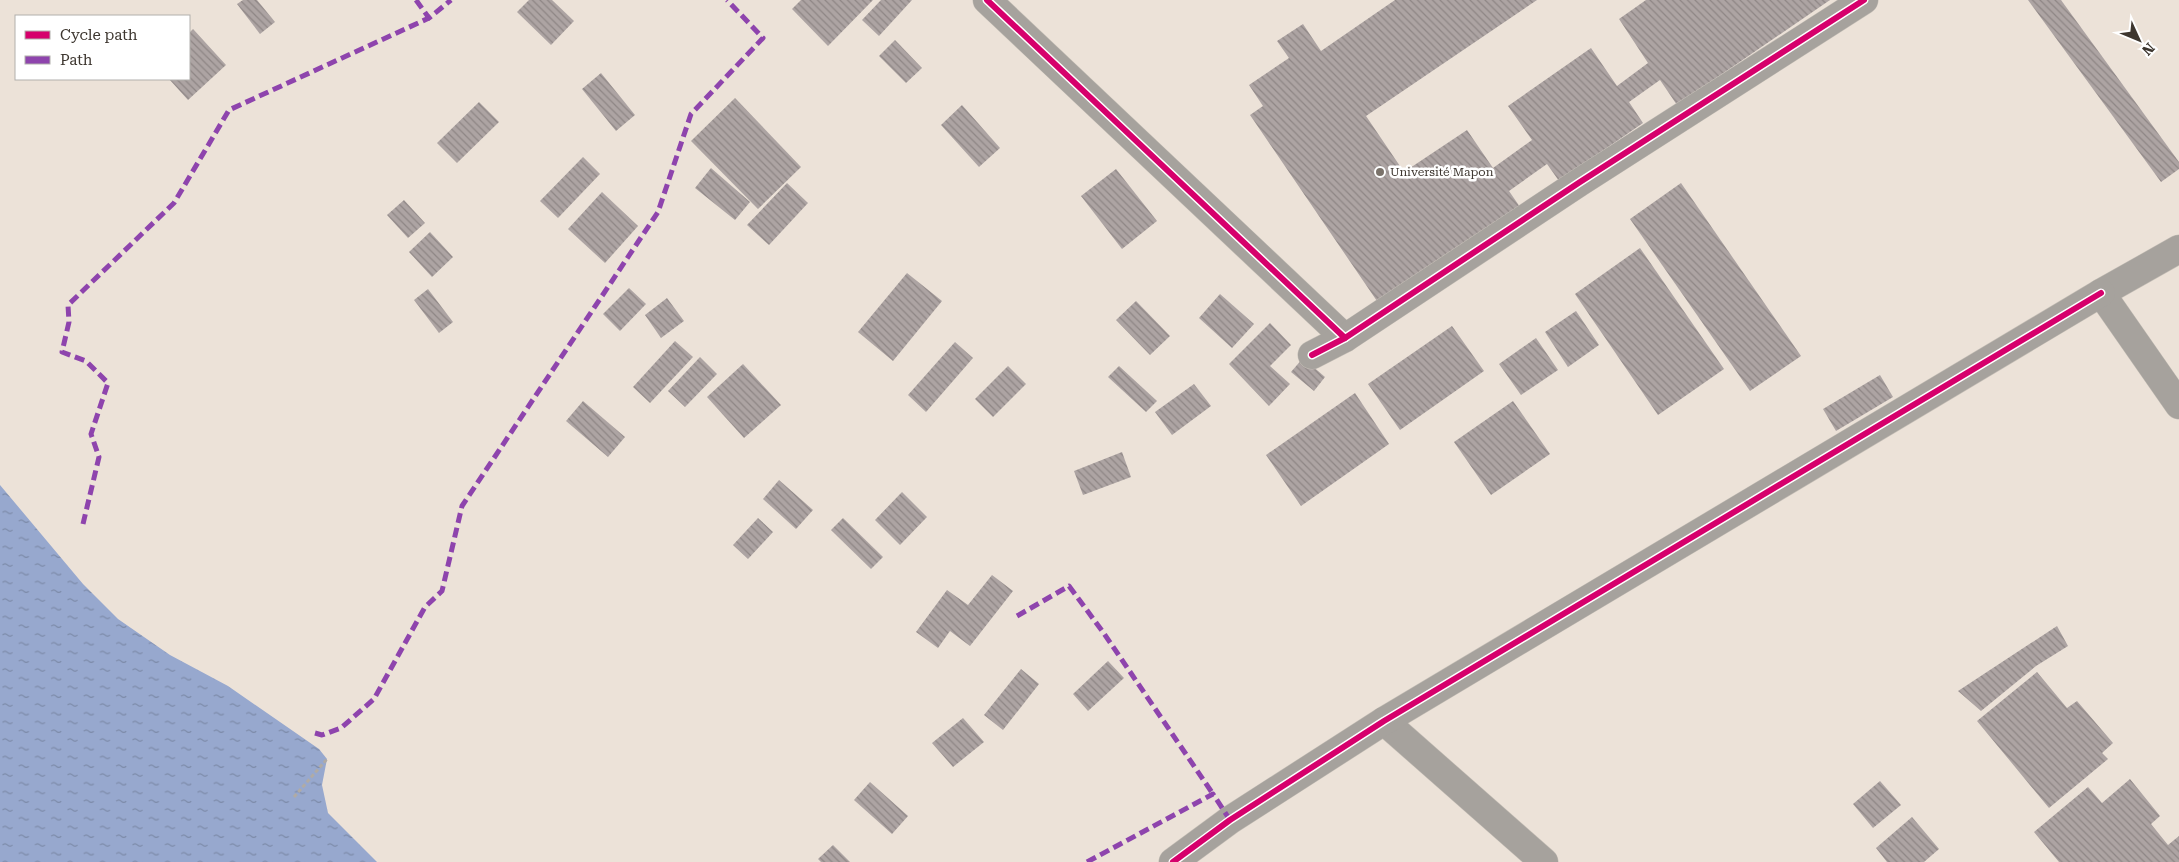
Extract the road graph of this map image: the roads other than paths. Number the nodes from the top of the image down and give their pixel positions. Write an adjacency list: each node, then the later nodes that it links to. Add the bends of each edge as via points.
1 (987, 0): 5 (street)
2 (1864, 0): 5 (street)
3 (2179, 249): 4 (street)
4 (2101, 293): 7 (street); 8 (street)
5 (1345, 338): 6 (street)
6 (1312, 355)
7 (2179, 405)
8 (1384, 721): 9 (street, via 1230,820); 10 (street)
9 (1173, 862)
10 (1544, 862)

